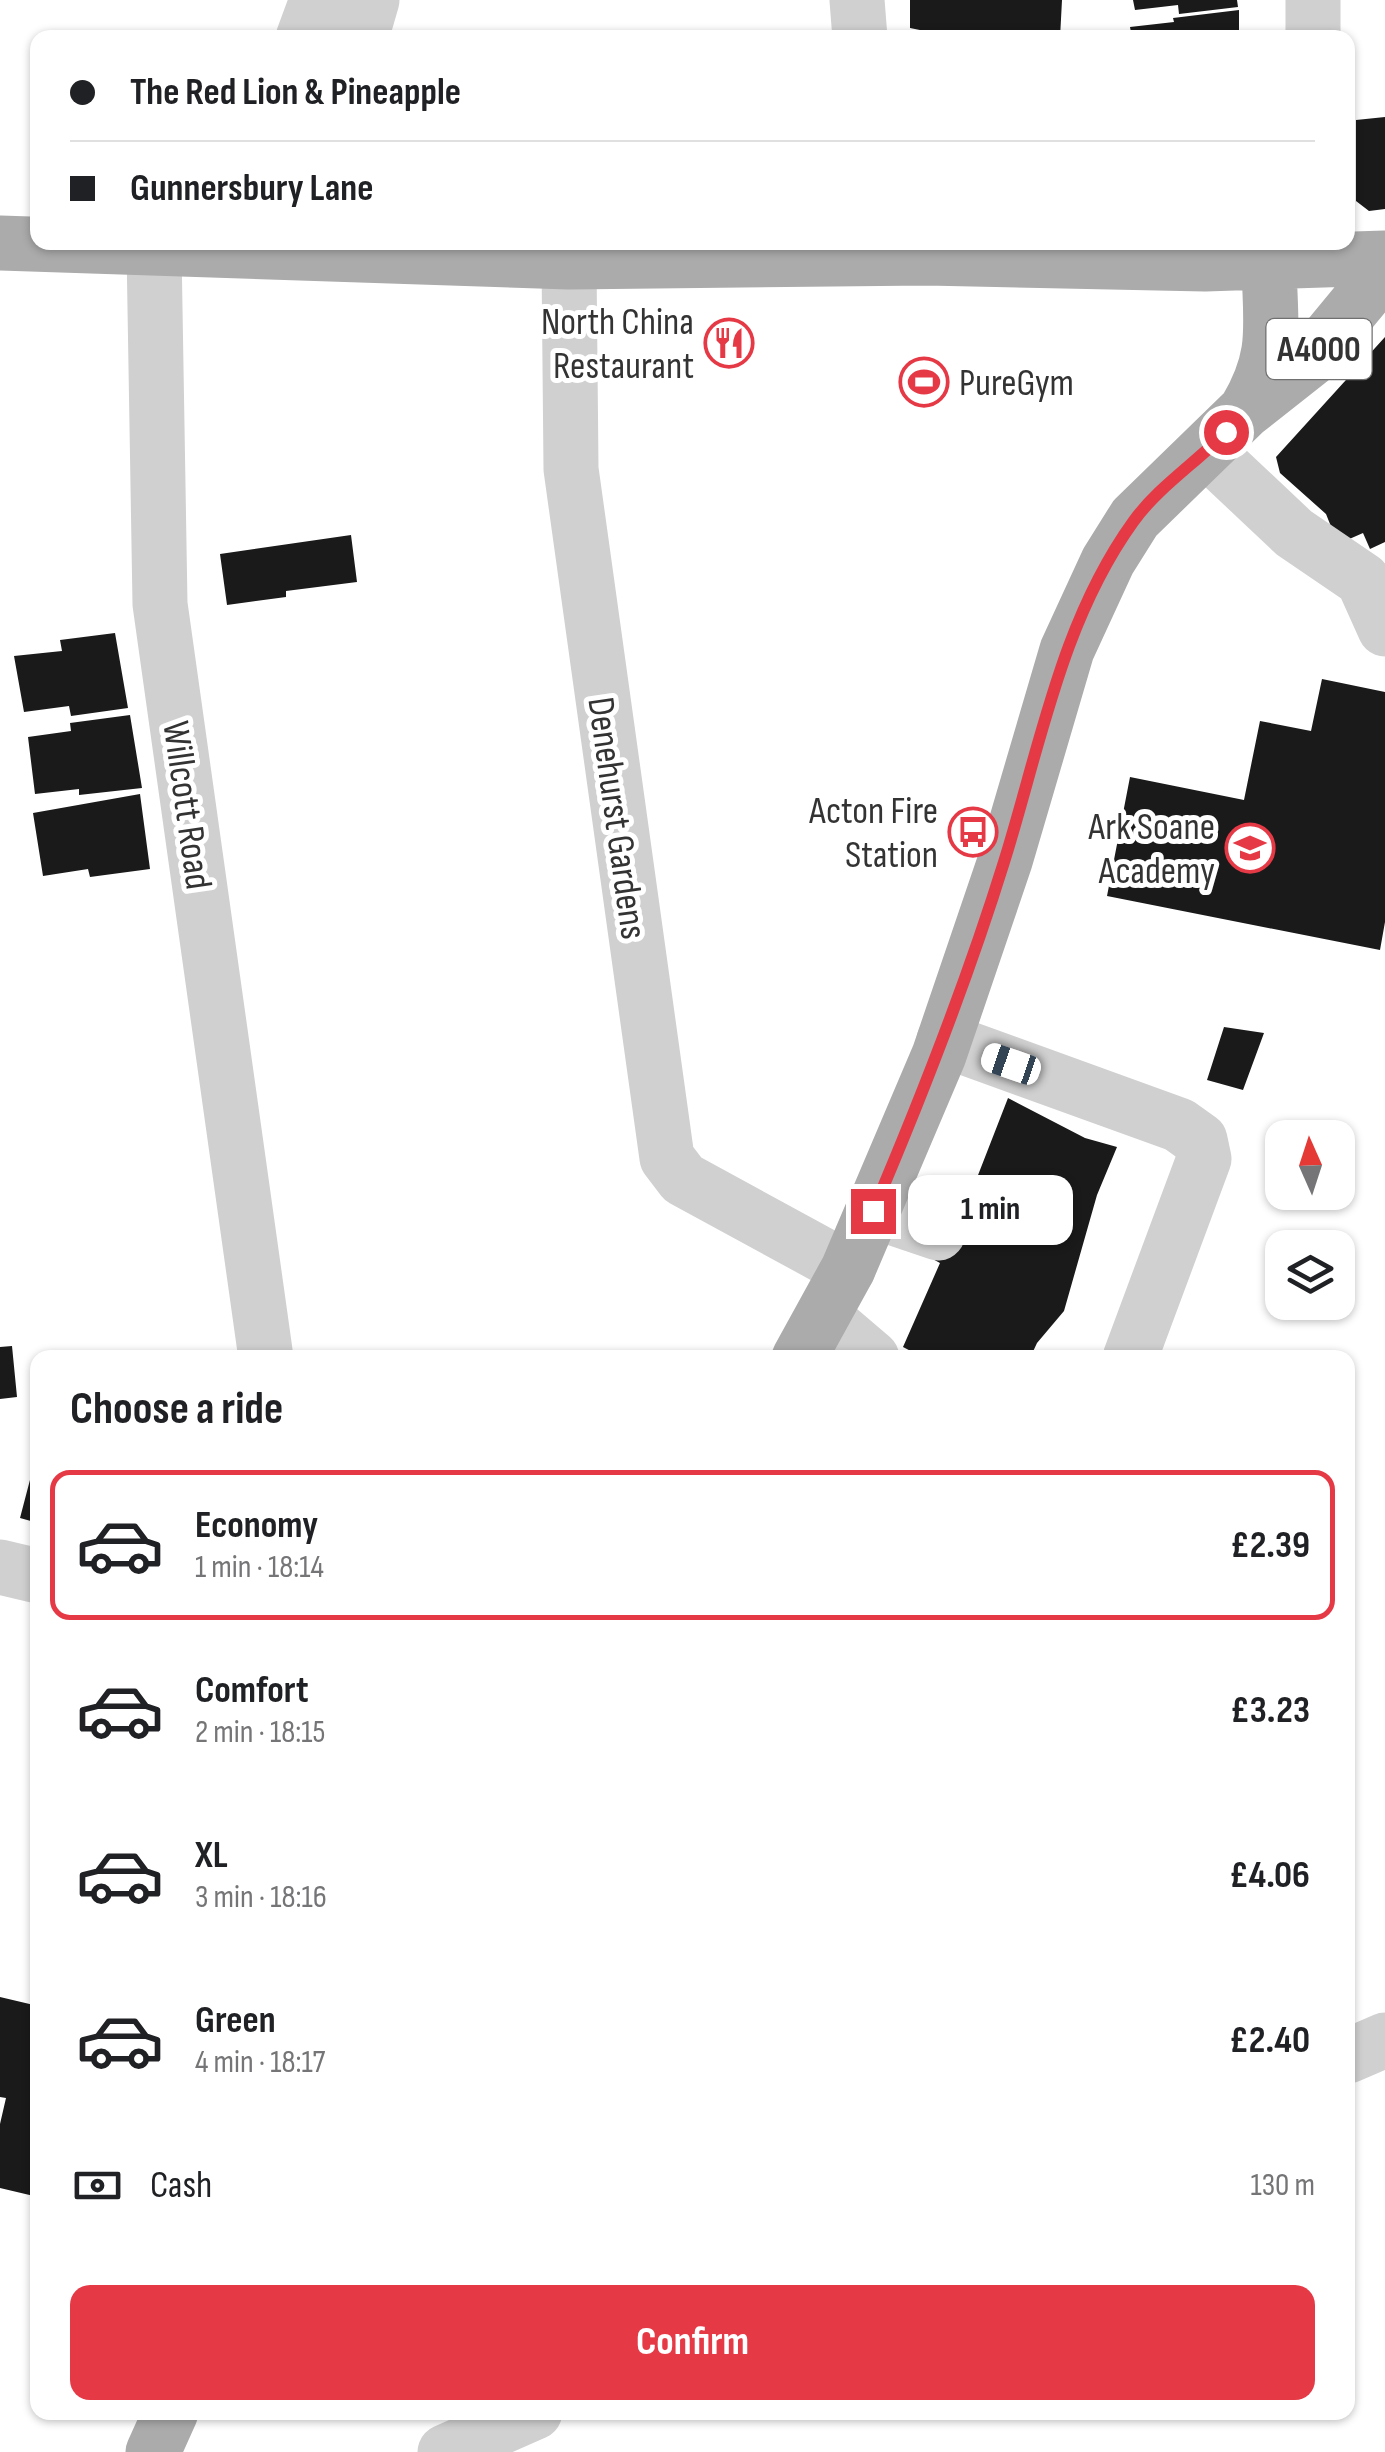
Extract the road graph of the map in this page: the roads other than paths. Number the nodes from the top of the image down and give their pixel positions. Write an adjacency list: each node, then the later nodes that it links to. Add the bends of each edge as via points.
1 (317, 0): 5 (street)
2 (372, 0): 6 (street)
3 (857, 0): 7 (street)
4 (1313, 0): 8 (street)
5 (306, 30)
6 (363, 30)
7 (859, 30)
8 (1313, 30)
9 (0, 243): 10 (main road)
10 (30, 244)
11 (154, 250): 25 (street, Willcott Road, via 160,604)
12 (359, 250): 16 (main road)
13 (845, 251): 14 (main road); 16 (main road)
14 (1300, 255): 15 (main road); 18 (main road, A4000, via 1265,378)
15 (1385, 258)
16 (569, 262): 23 (street, Denehurst Gardens, via 571,469 667,1158 683,1179)
17 (1385, 276): 18 (main road, A4000, via 1310,360)
18 (1226, 432): 19 (street, via 1294,533 1363,580); 20 (main road, A4000, via 1135,518 1075,632)
19 (1385, 628)
20 (944, 1040): 21 (main road, A4000); 27 (street, via 1179,1125 1200,1140 1204,1159)
21 (873, 1211): 22 (street); 23 (main road, A4000)
22 (938, 1233)
23 (848, 1269): 24 (main road, A4000)
24 (812, 1337): 26 (street)
25 (265, 1350)
26 (849, 1350)
27 (1133, 1350)
28 (0, 1567): 29 (street)
29 (30, 1574)
30 (1385, 2040): 31 (street)
31 (1355, 2053)
32 (167, 2420): 34 (main road)
33 (517, 2420): 35 (street)
34 (153, 2452)
35 (444, 2452)

